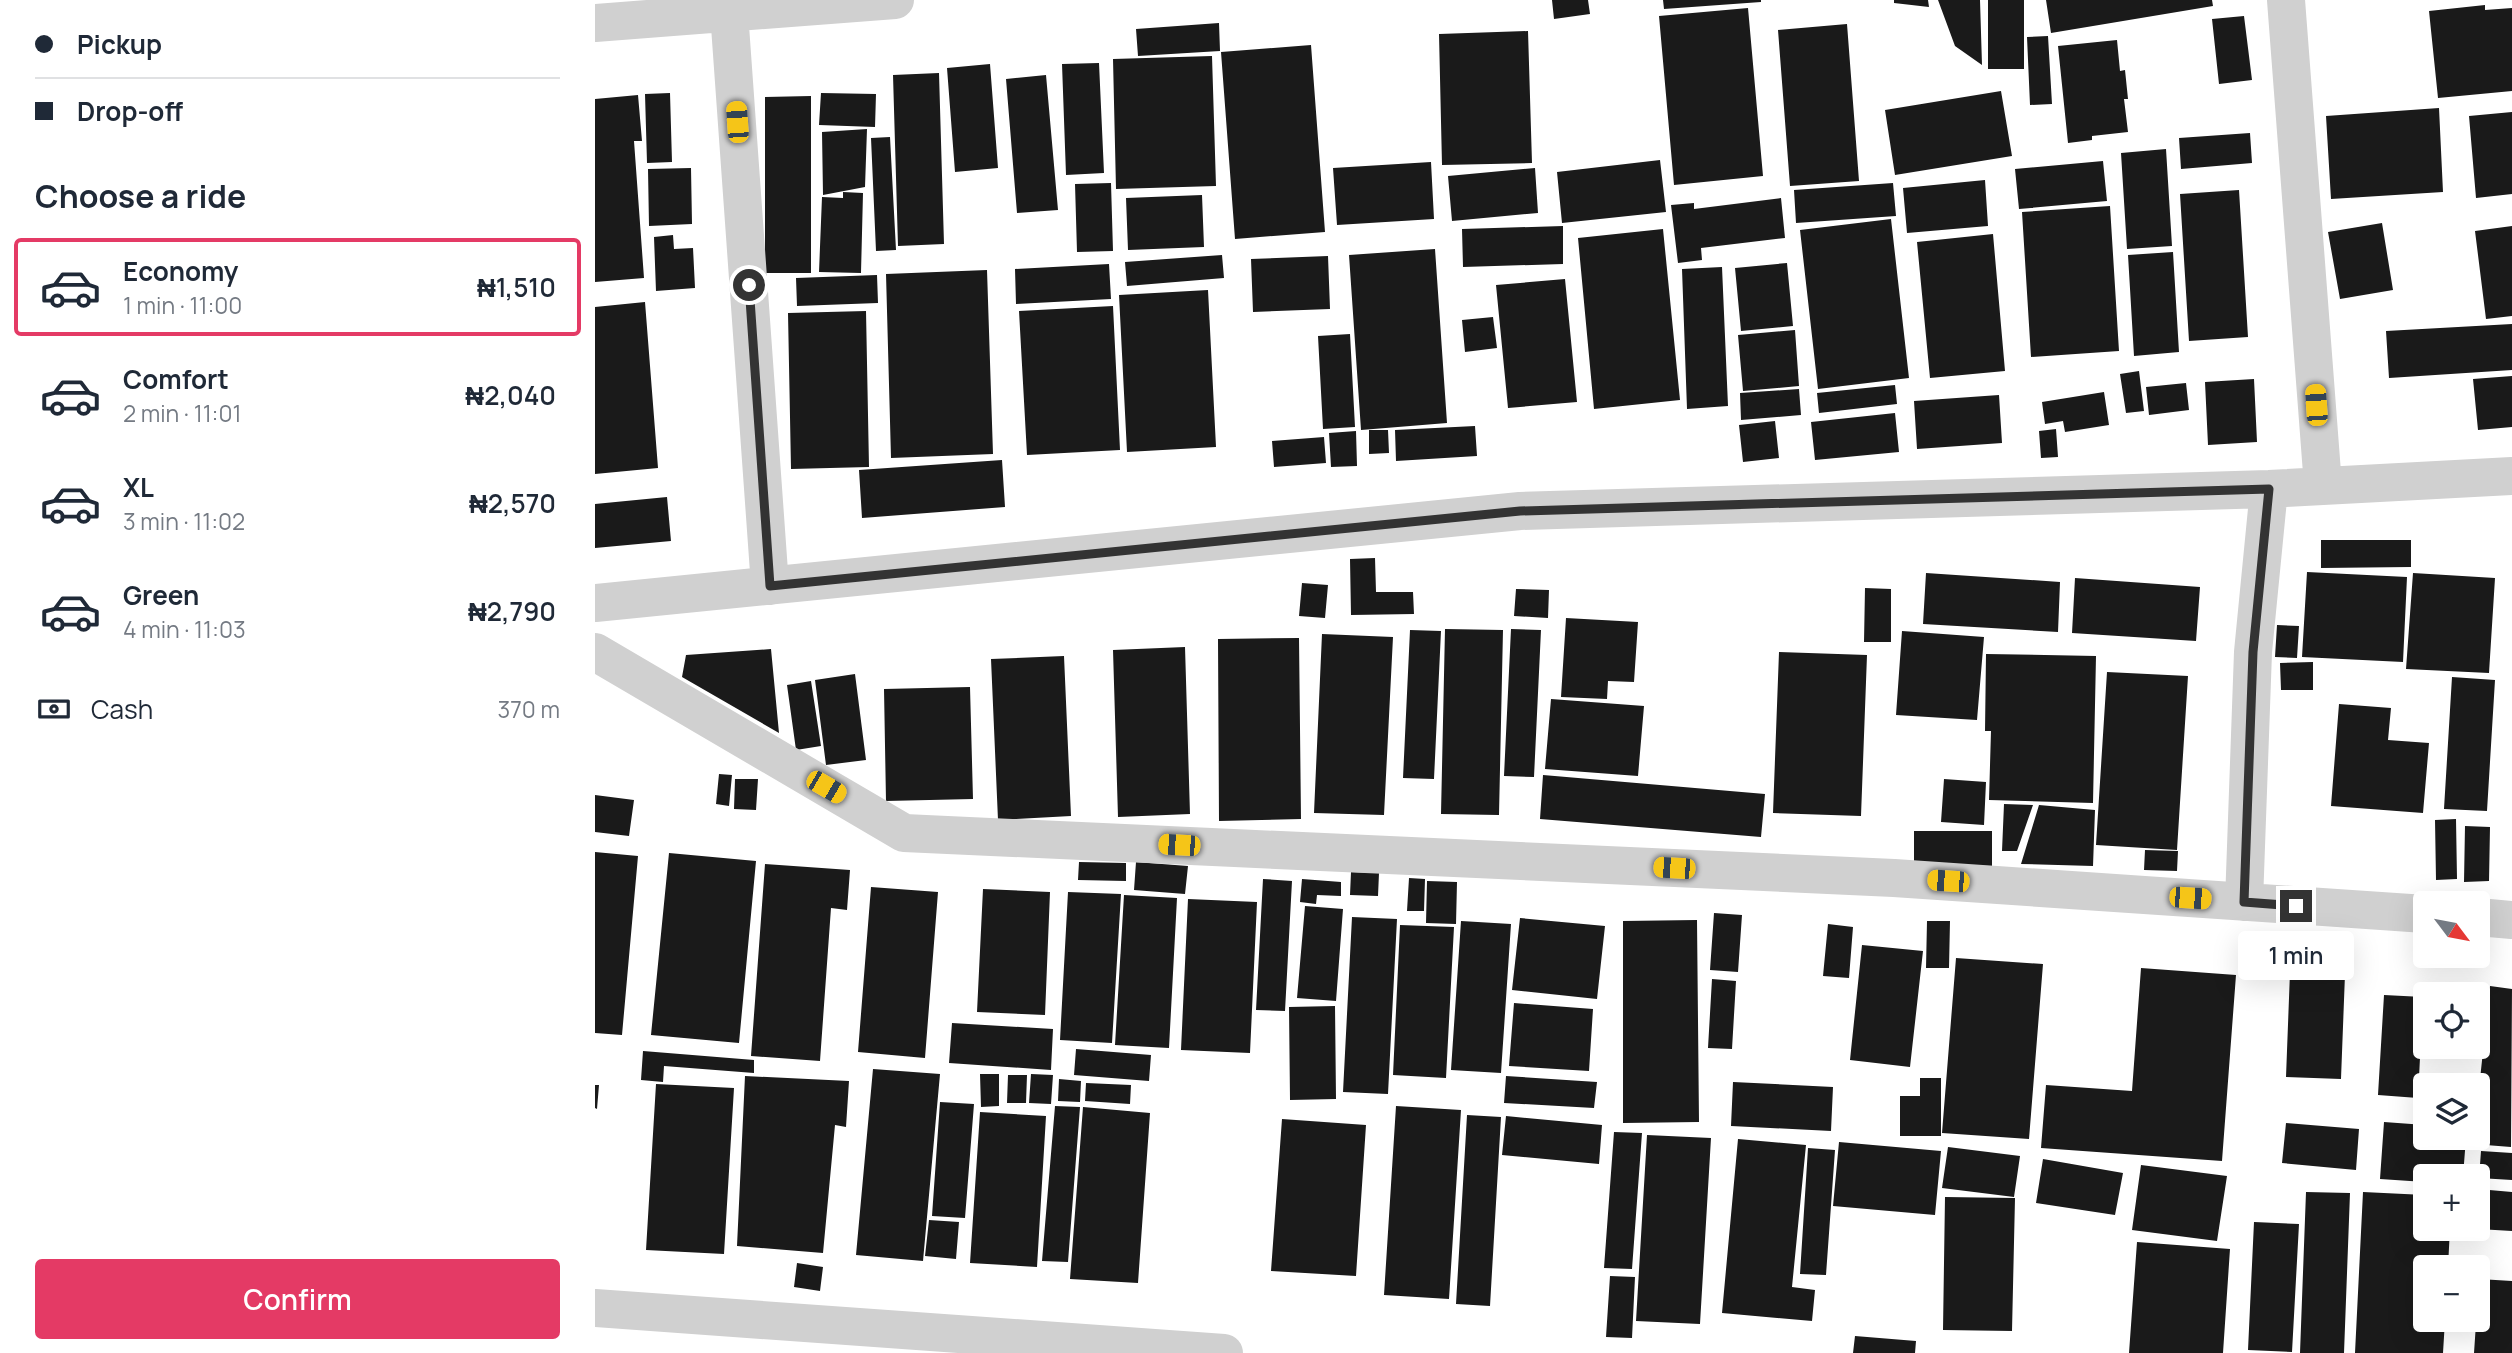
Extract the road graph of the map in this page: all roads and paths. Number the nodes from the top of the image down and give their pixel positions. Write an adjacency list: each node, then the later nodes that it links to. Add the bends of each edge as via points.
1 (895, 0): 3 (street)
2 (2286, 0): 6 (street)
3 (729, 12): 4 (street); 8 (street)
4 (595, 23)
5 (2512, 476): 6 (street)
6 (2323, 486): 7 (street)
7 (2269, 489): 8 (street, via 1520,511); 11 (street, via 2253,652)
8 (770, 586): 9 (street)
9 (595, 603)
10 (595, 652): 11 (street, via 904,833 1894,878)
11 (2244, 902): 12 (street)
12 (2413, 913)
13 (2490, 919): 14 (street)
14 (2512, 920)
15 (595, 1308): 16 (street)
16 (1224, 1353)

